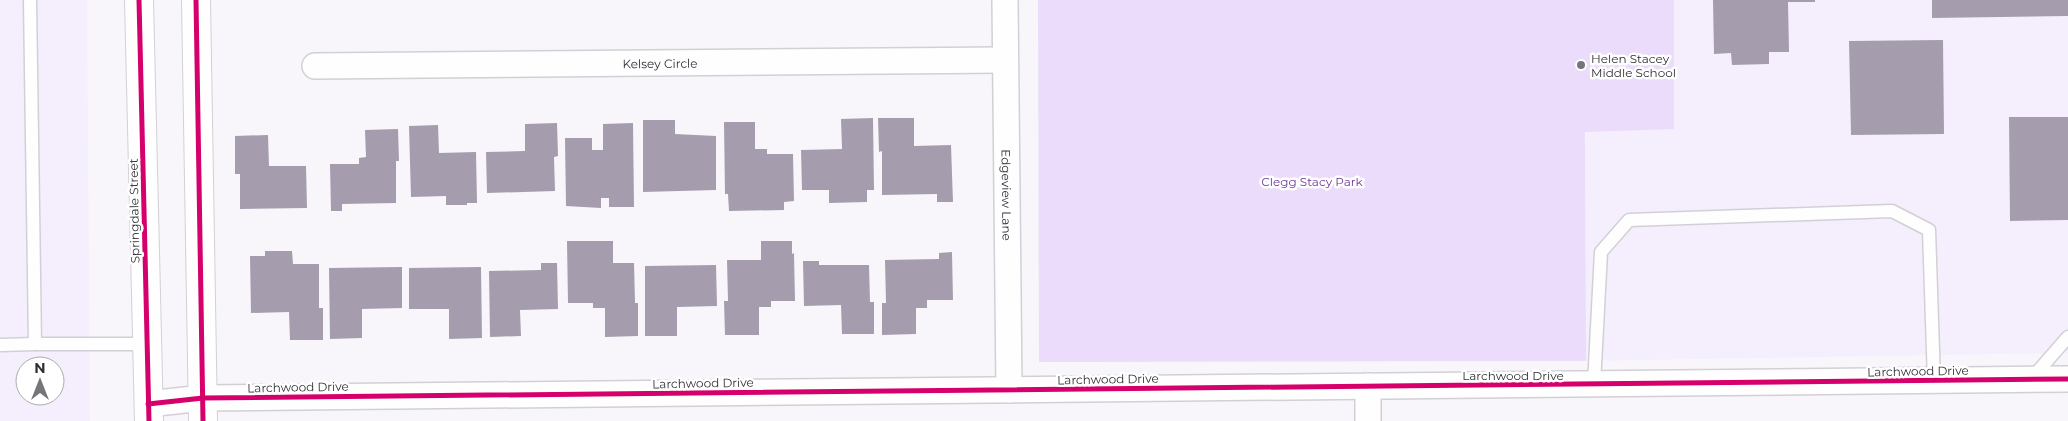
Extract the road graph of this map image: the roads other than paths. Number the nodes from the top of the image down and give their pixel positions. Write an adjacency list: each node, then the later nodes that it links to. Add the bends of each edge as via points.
1 (30, 0): 8 (lane)
2 (139, 0): 9 (main road, Springdale Street)
3 (196, 0): 17 (main road)
4 (1005, 0): 5 (street, Edgeview Lane)
5 (1005, 60): 6 (street, Kelsey Circle); 16 (street, Edgeview Lane)
6 (315, 66)
7 (2068, 337): 12 (lane)
8 (35, 344): 9 (lane); 10 (lane)
9 (147, 344): 18 (main road, Springdale Street)
10 (0, 345)
11 (2068, 379): 12 (street, Larchwood Drive)
12 (2030, 380): 13 (street, Larchwood Drive)
13 (1934, 381): 14 (street, Larchwood Drive); 14 (lane, via 1929,230 1892,211 1630,220 1601,252)
14 (1594, 384): 15 (street, Larchwood Drive)
15 (1368, 386): 16 (street, Larchwood Drive); 19 (street)
16 (1009, 390): 17 (street, Larchwood Drive)
17 (203, 409): 18 (street, Larchwood Drive)
18 (149, 413)
19 (1368, 421)

